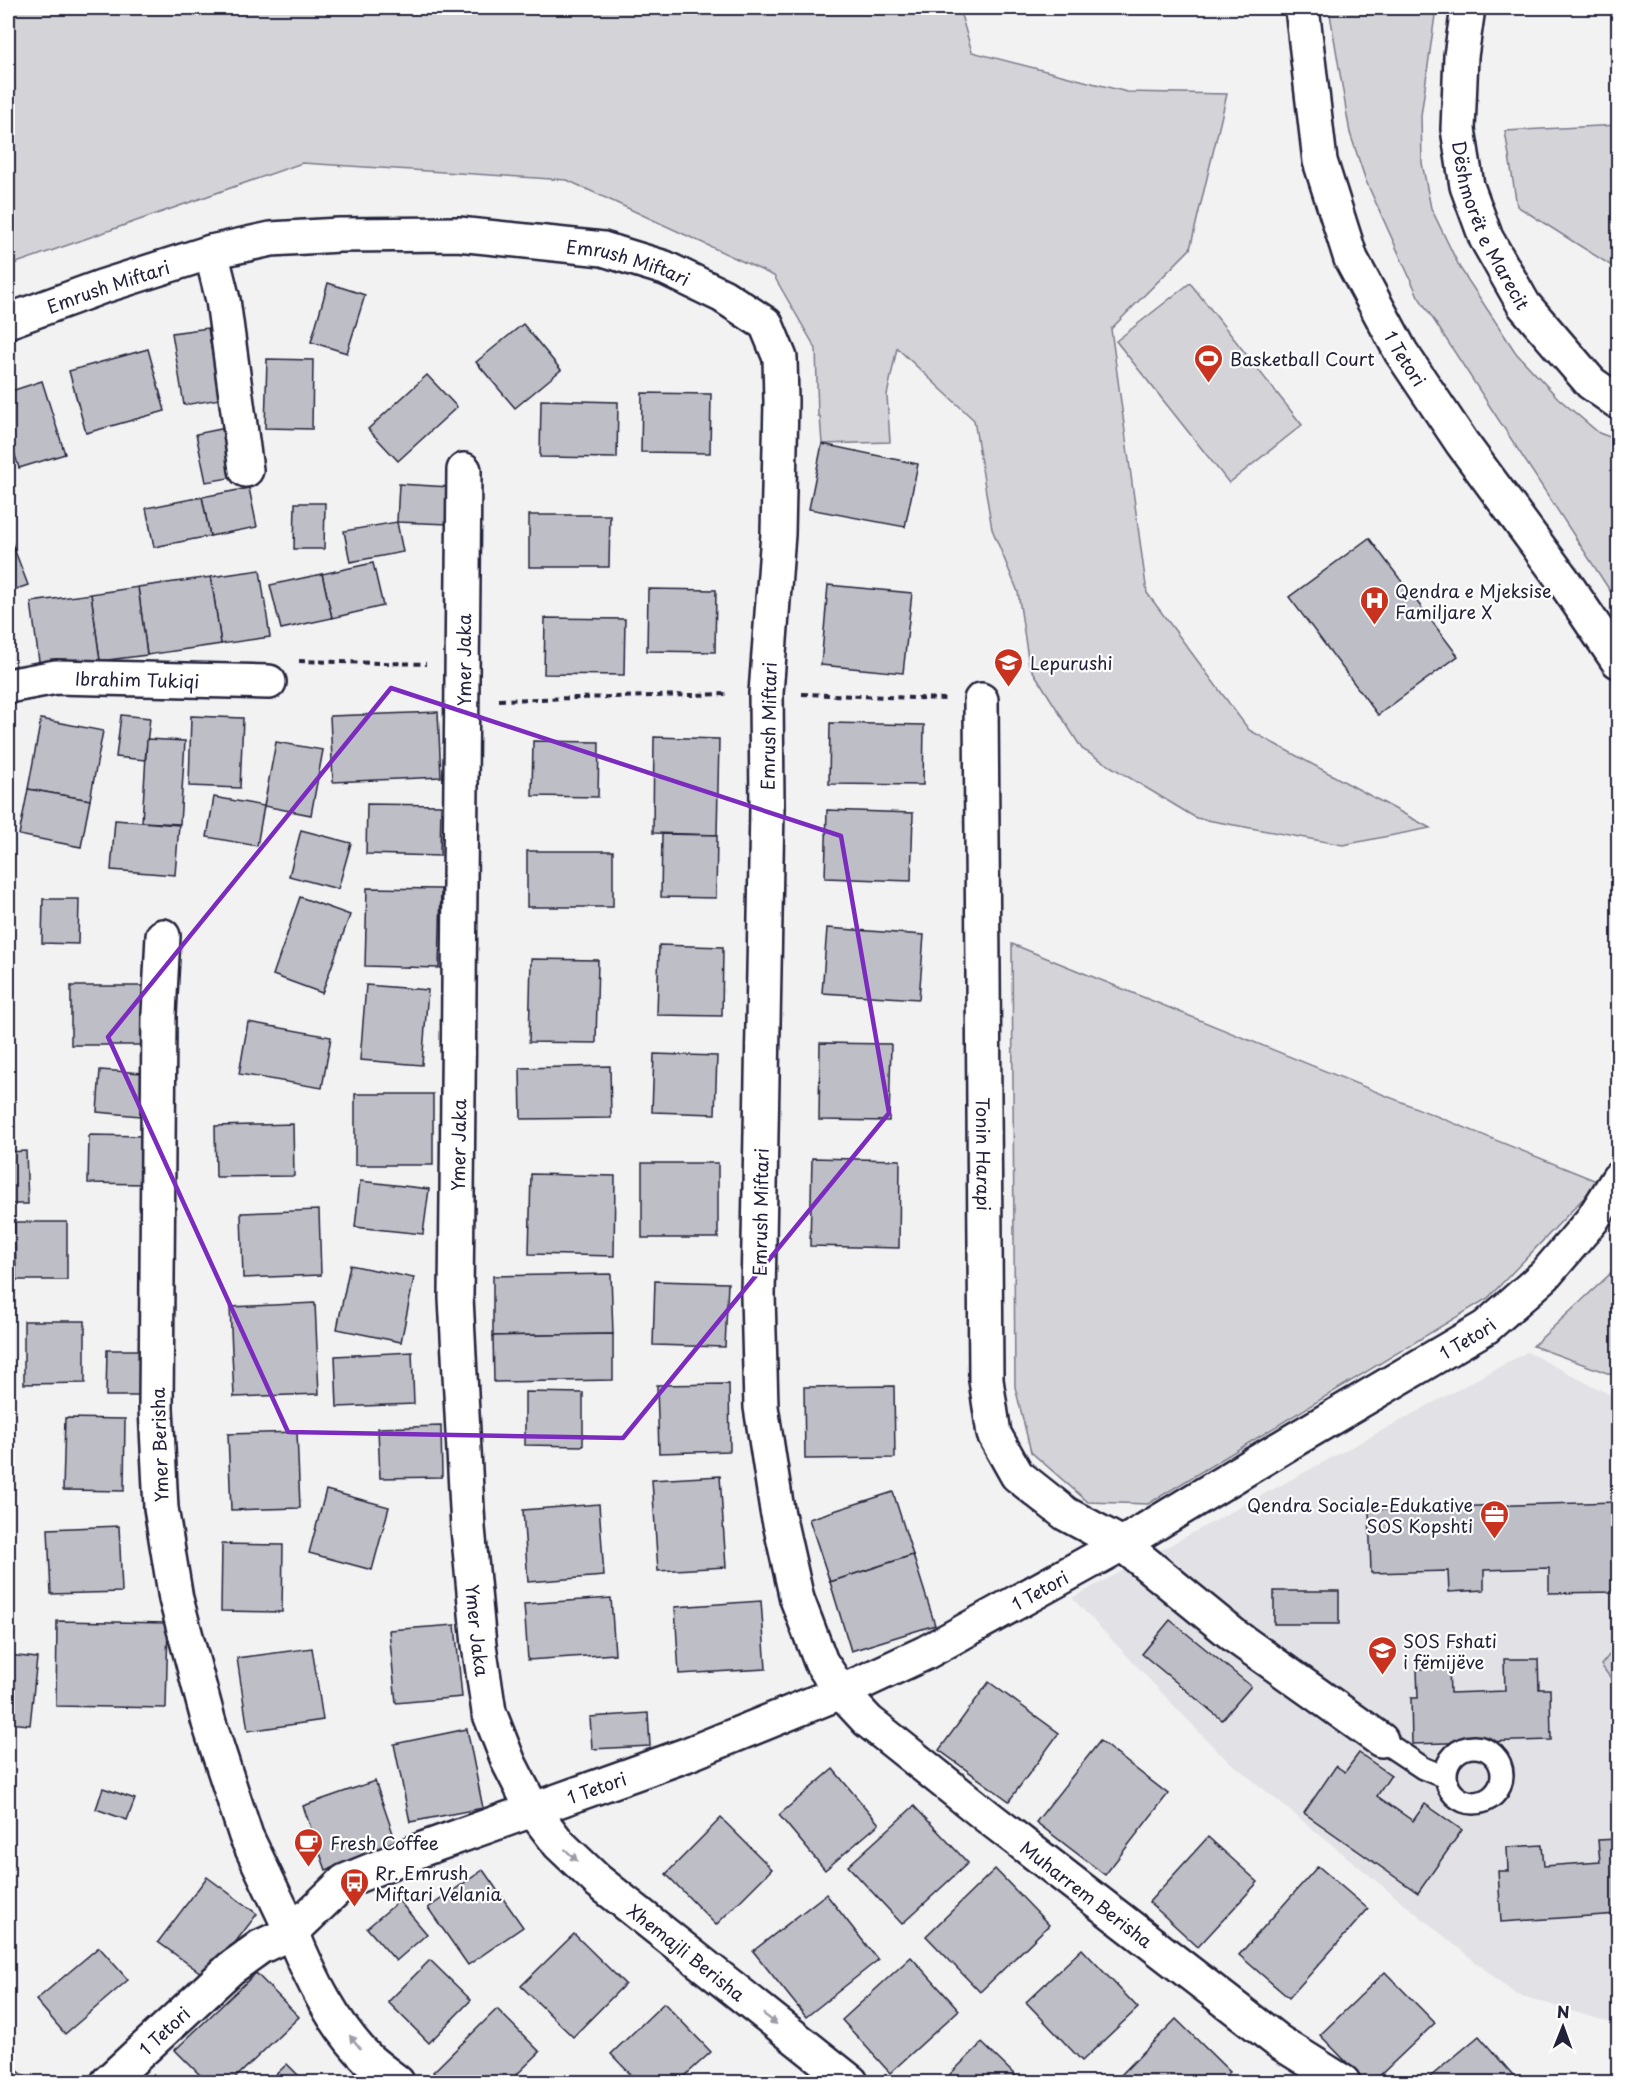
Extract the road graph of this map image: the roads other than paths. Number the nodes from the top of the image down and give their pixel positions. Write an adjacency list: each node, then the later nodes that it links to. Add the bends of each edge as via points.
1 (1302, 8): 8 (street, 1 Tetori, via 1320,161 1351,259 1401,352)
2 (1468, 8): 5 (street, Dëshmorët e Marecit, via 1461,56 1458,129 1467,186 1486,237 1524,306 1591,383)
3 (211, 252): 4 (street, Emrush Miftari); 6 (street, via 223,300); 15 (street, Emrush Miftari, via 271,239 458,234 603,249 664,268 723,296 766,324 780,358 781,402 778,534 766,693 758,1296 761,1407 777,1510 797,1599 821,1662)
4 (8, 321)
5 (1618, 402)
6 (246, 470)
7 (464, 470): 18 (street, Ymer Jaka, via 456,1298 468,1528 489,1712)
8 (1618, 661)
9 (269, 682): 10 (street, Ibrahim Tukiqi, via 56,677)
10 (8, 686)
11 (981, 700): 14 (street, Tonin Harapi, via 986,1380 994,1434 1017,1475 1066,1514)
12 (163, 936): 19 (street, Ymer Berisha, via 156,1408 161,1508 176,1599 209,1723 246,1836)
13 (1618, 1179): 14 (street, 1 Tetori, via 1592,1220 1545,1275 1486,1327)
14 (1122, 1544): 15 (street, 1 Tetori, via 925,1653); 16 (street, via 1236,1637)
15 (841, 1692): 18 (street, 1 Tetori, via 686,1755); 23 (street, Muharrem Berisha, via 868,1721 997,1824 1279,2042)
16 (1381, 1740): 17 (lane, via 1423,1768)
17 (1445, 1777)
18 (533, 1810): 19 (street, 1 Tetori, via 345,1881); 22 (street, Xhemajli Berisha, one-way to 22, via 559,1844 598,1881)
19 (292, 1932): 20 (street, 1 Tetori, via 231,1968); 21 (street, Ymer Berisha, one-way to 19, via 368,2059 341,2026)
20 (108, 2082)
21 (397, 2082)
22 (850, 2082)
23 (1343, 2082)

